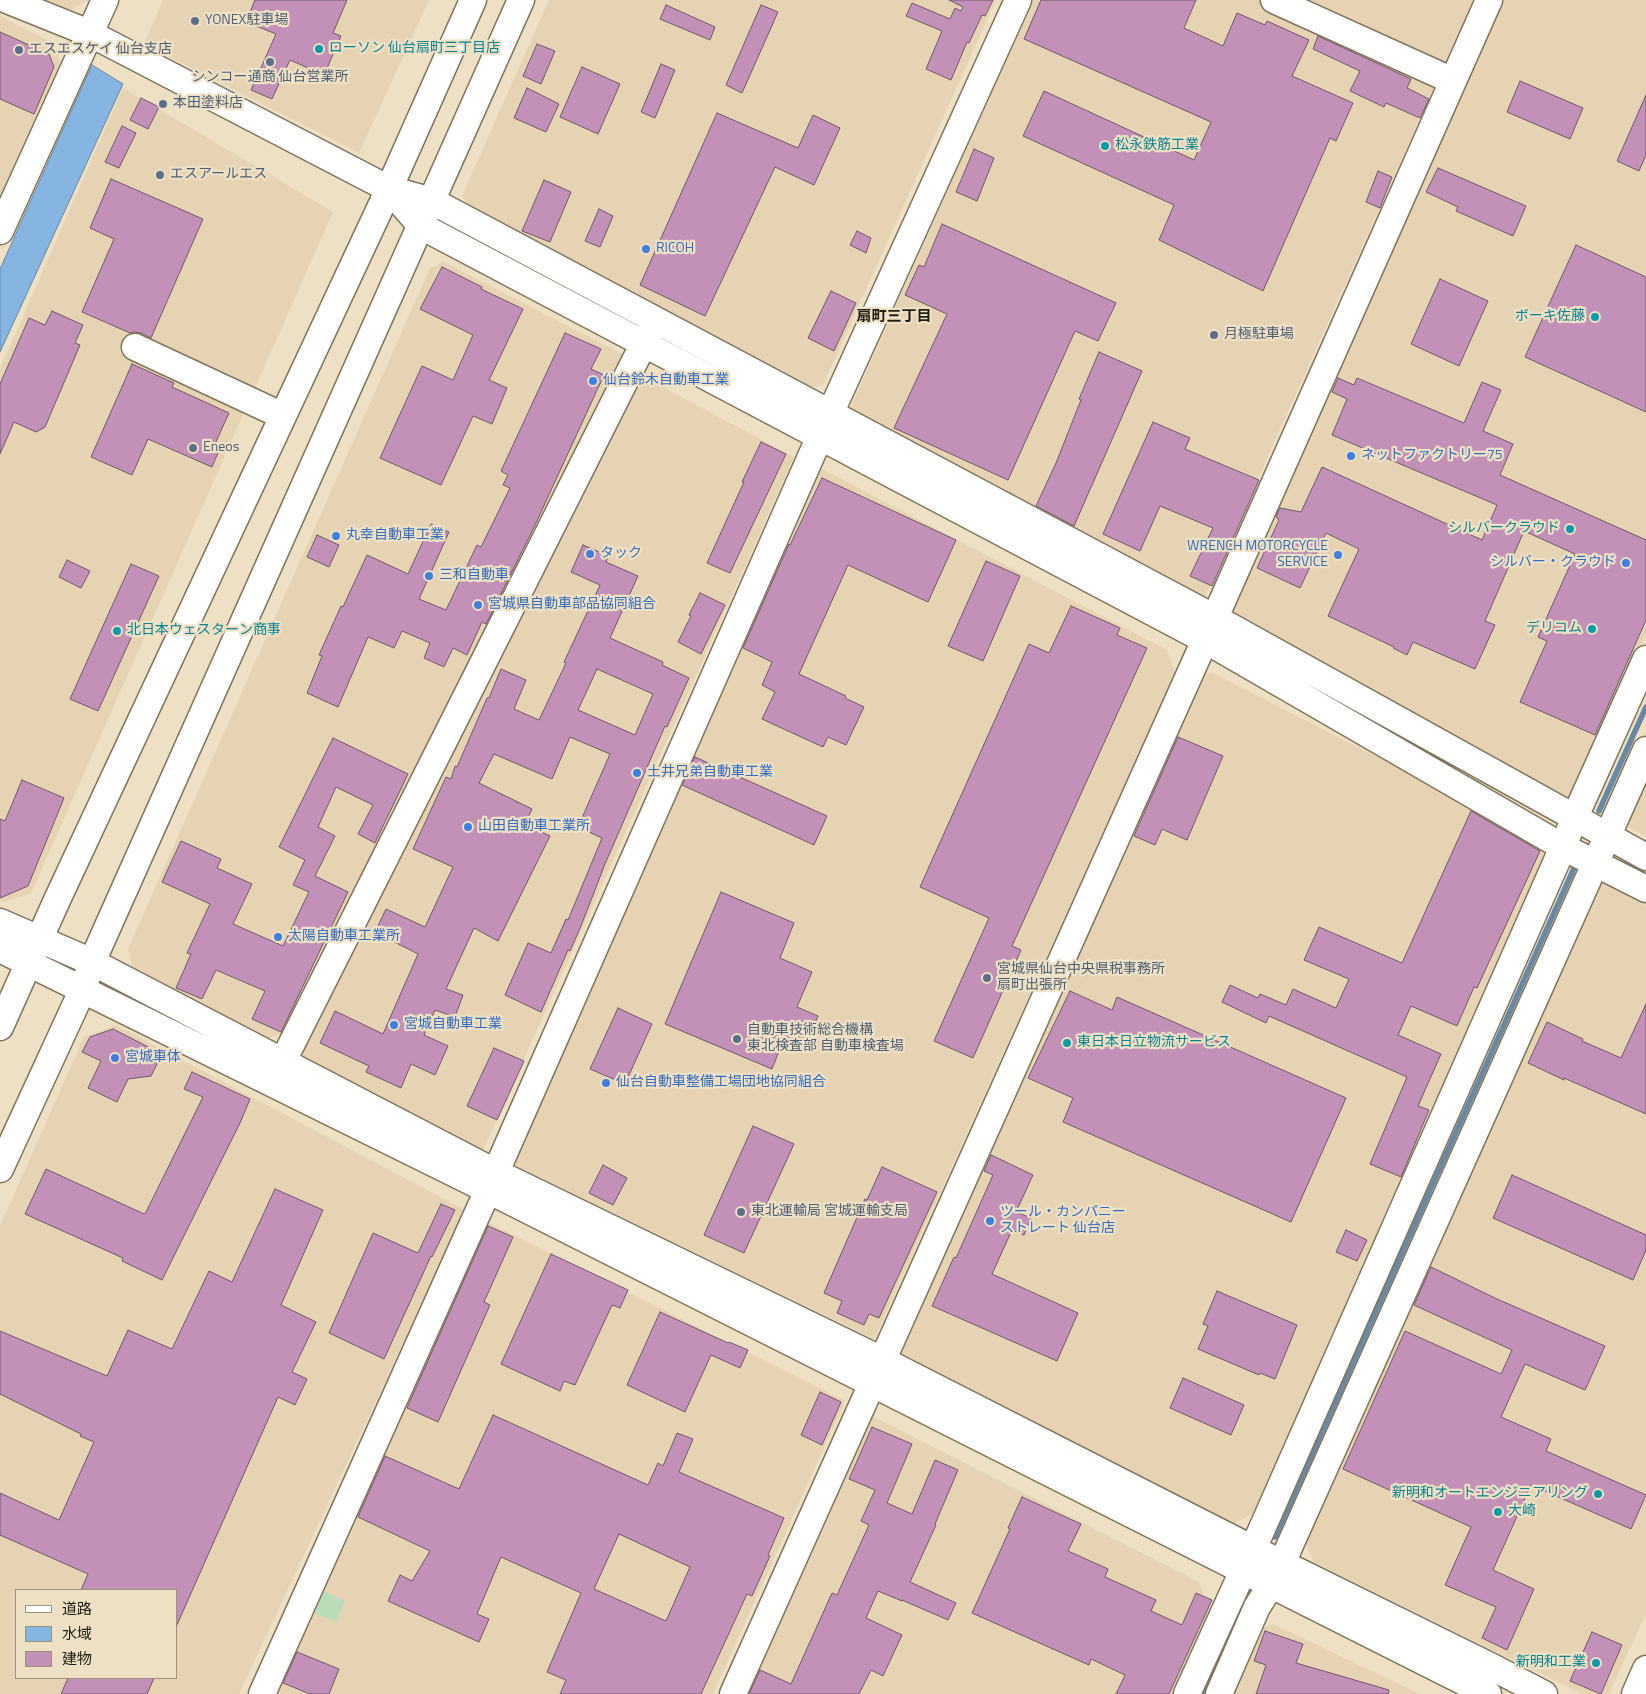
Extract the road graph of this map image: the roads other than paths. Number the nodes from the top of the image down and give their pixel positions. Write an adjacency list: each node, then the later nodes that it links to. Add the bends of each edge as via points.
1 (7, 0): 8 (street)
2 (104, 0): 8 (street)
3 (473, 0): 10 (street)
4 (521, 0): 11 (street)
5 (1018, 0): 18 (street)
6 (1274, 0): 9 (street)
7 (1489, 0): 9 (street)
8 (89, 33): 10 (street); 13 (street)
9 (1453, 81): 19 (street)
10 (389, 189): 11 (street); 12 (street); 17 (street)
11 (432, 201): 12 (street); 14 (street)
12 (421, 226): 15 (street); 31 (street)
13 (0, 231)
14 (656, 320): 15 (street); 18 (street)
15 (644, 344): 18 (street); 35 (street)
16 (135, 347): 17 (street)
17 (283, 416): 29 (street)
18 (825, 424): 19 (street); 37 (street)
19 (1210, 629): 22 (street); 24 (street); 38 (street)
20 (1646, 659): 22 (street)
21 (1646, 750): 23 (street)
22 (1574, 818): 23 (street); 24 (street)
23 (1607, 837): 25 (street); 26 (street)
24 (1563, 847): 26 (street); 40 (street)
25 (1646, 857)
26 (1596, 864): 27 (street); 41 (street)
27 (1646, 890)
28 (0, 922): 29 (street)
29 (39, 939): 31 (street); 32 (street)
30 (0, 950): 32 (street)
31 (92, 962): 33 (street); 35 (street)
32 (28, 964): 33 (street); 34 (street)
33 (82, 991): 35 (street); 36 (street)
34 (0, 1027)
35 (276, 1072): 37 (street)
36 (0, 1169)
37 (492, 1181): 38 (street); 39 (street); 44 (street)
38 (882, 1360): 39 (street); 40 (street)
39 (872, 1384): 40 (street); 45 (street)
40 (1248, 1560): 41 (street); 46 (street)
41 (1277, 1574): 43 (street); 47 (street, via 1258,1607); 48 (street, via 1492,1666)
42 (1646, 1669): 49 (street)
43 (1482, 1692)
44 (262, 1694)
45 (733, 1694)
46 (1187, 1694)
47 (1219, 1694)
48 (1544, 1694)
49 (1635, 1694)

